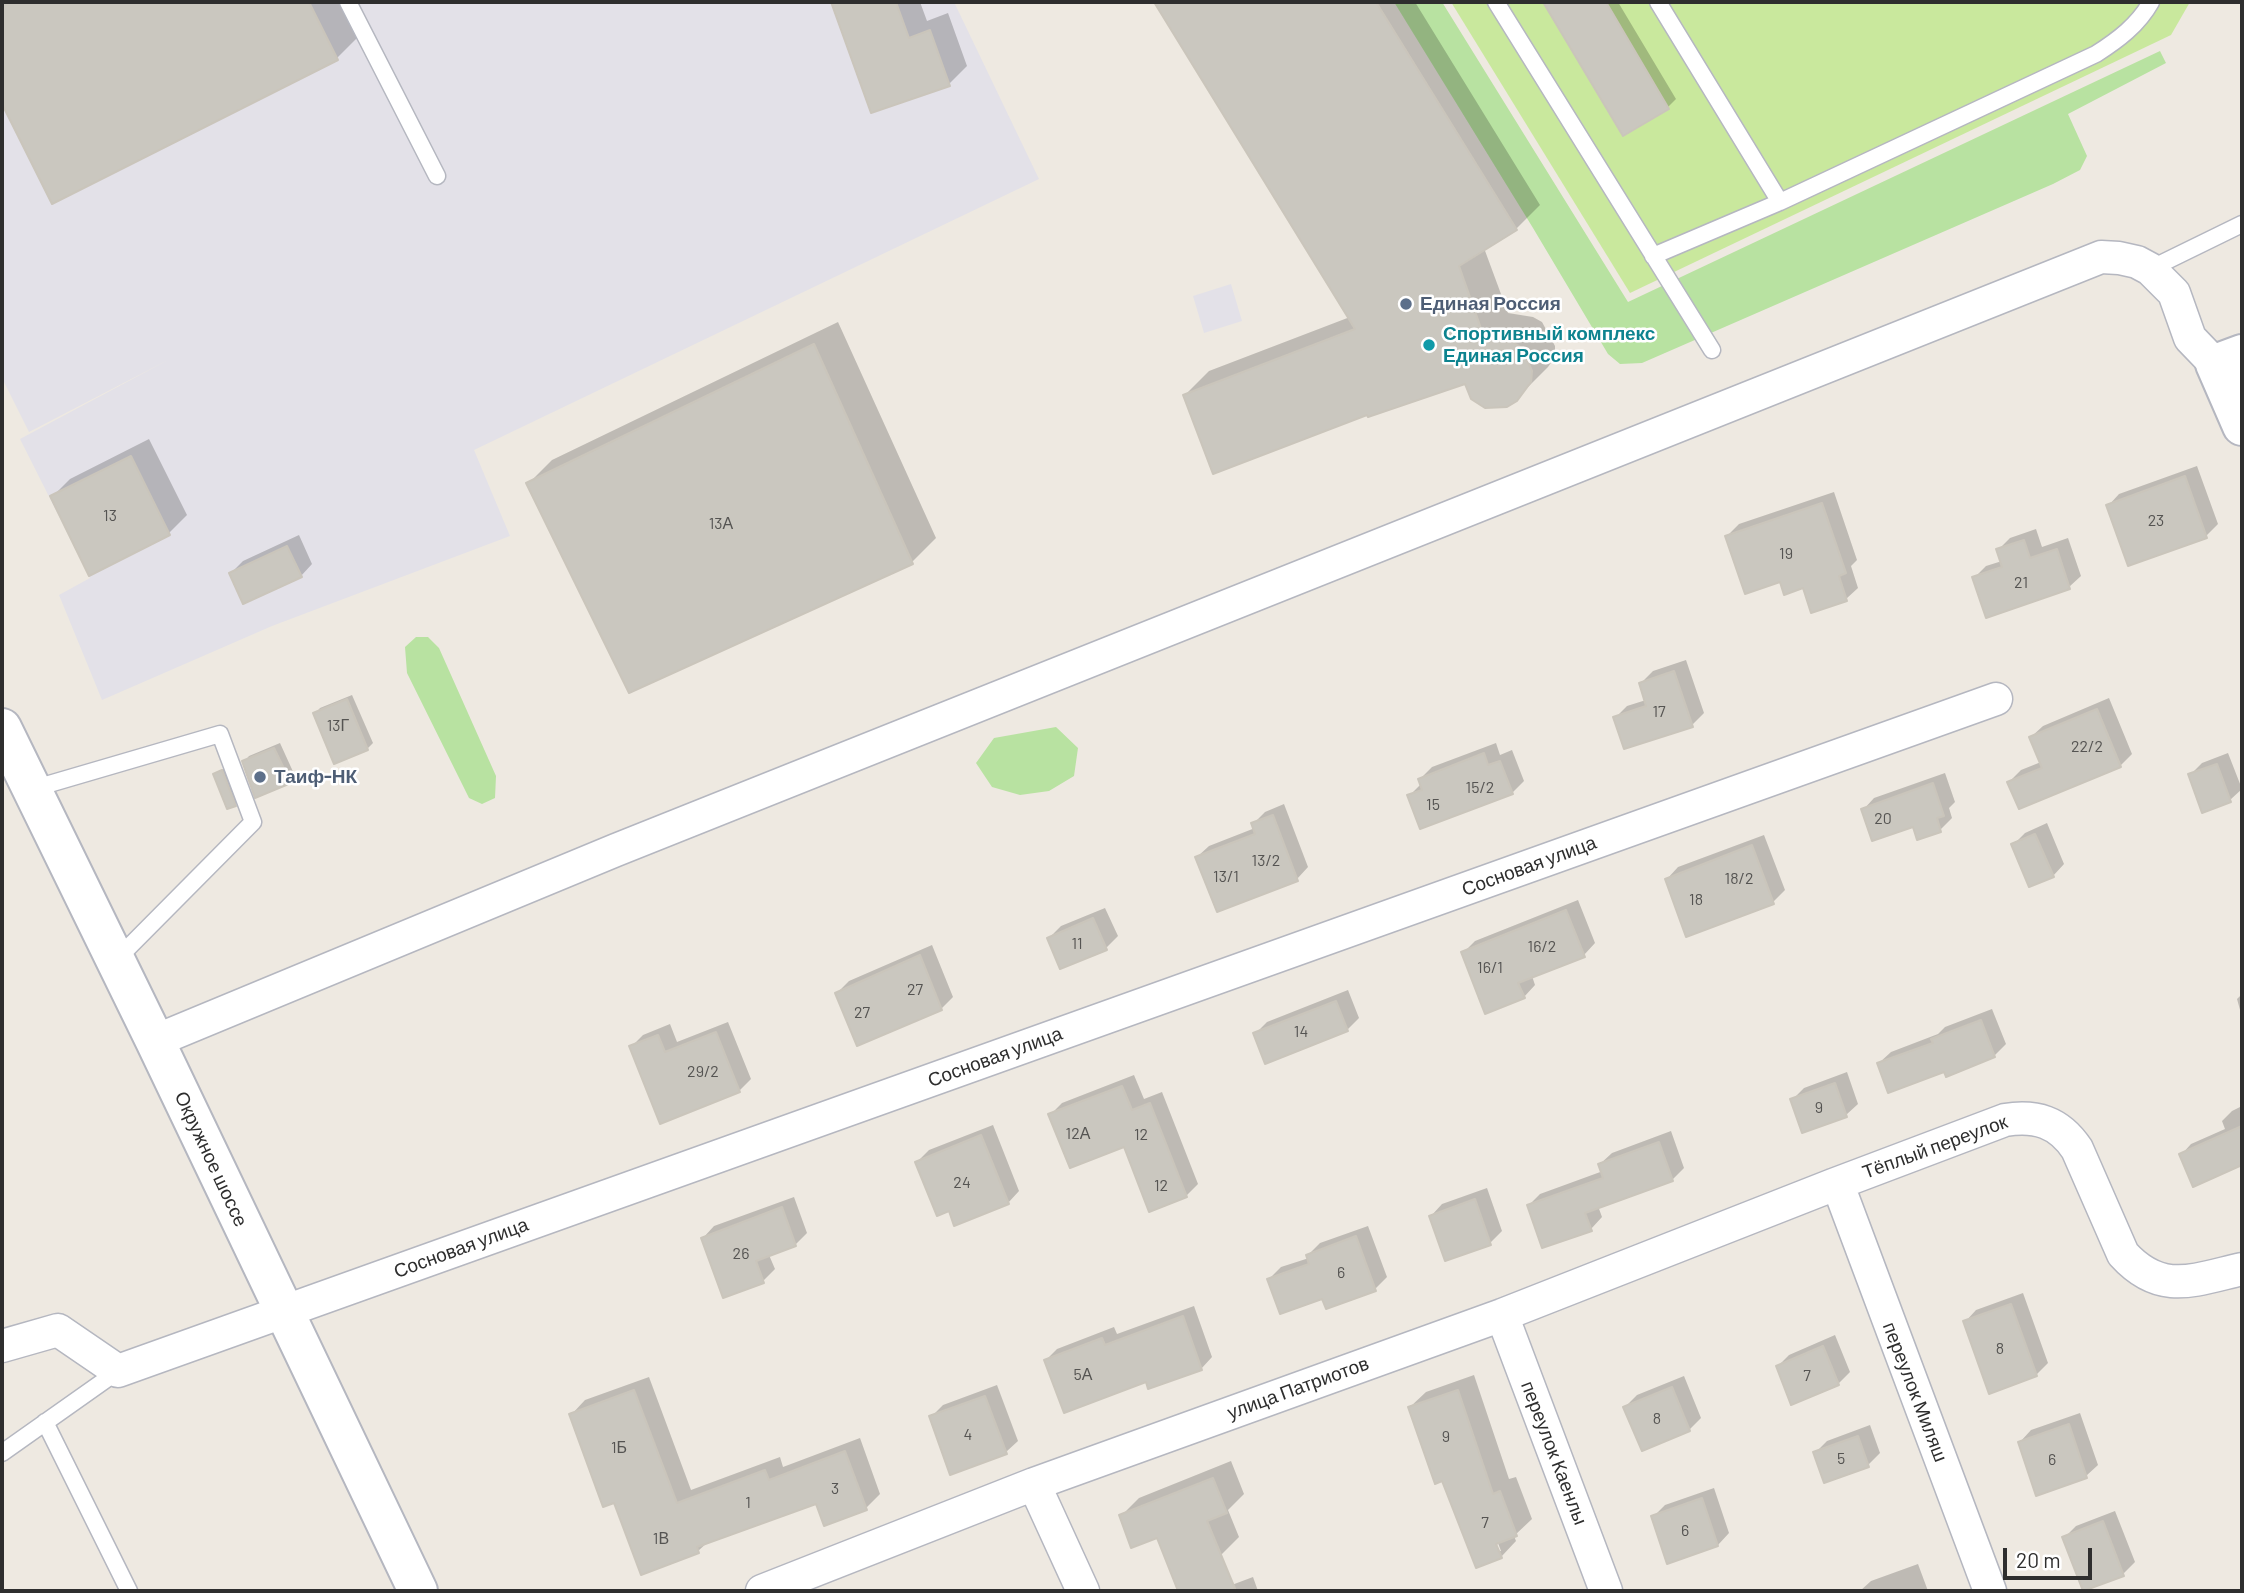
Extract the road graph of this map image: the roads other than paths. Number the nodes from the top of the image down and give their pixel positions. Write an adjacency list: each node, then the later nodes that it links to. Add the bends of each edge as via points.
1 (348, 2): 5 (lane)
2 (1496, 2): 8 (lane)
3 (1658, 2): 6 (lane)
4 (2151, 2): 6 (lane, via 2121,38 2096,54)
5 (437, 176)
6 (1780, 202): 8 (lane)
7 (2242, 224): 9 (lane)
8 (1653, 256): 10 (lane)
9 (2150, 269): 11 (street, via 2174,293 2190,338); 17 (street, via 2128,260 2101,257 629,845)
10 (1712, 349)
11 (2229, 359): 12 (street)
12 (2242, 426)
13 (1996, 699): 20 (street, Сосновая улица)
14 (2, 728): 15 (street, Окружное шоссе)
15 (32, 789): 16 (street, Окружное шоссе); 16 (lane, via 220,734 253,821)
16 (116, 960): 17 (street, Окружное шоссе)
17 (155, 1041): 20 (street, Окружное шоссе)
18 (1837, 1189): 19 (street, Тёплый переулок, via 2005,1120 2041,1119 2057,1127 2077,1149 2123,1254 2135,1267 2165,1281 2186,1282); 21 (street, улица Патриотов); 32 (street, переулок Миляш)
19 (2242, 1269)
20 (284, 1311): 23 (street, Сосновая улица); 28 (street, Окружное шоссе)
21 (1502, 1315): 26 (street, улица Патриотов); 31 (street, переулок Каенлы)
22 (2, 1346): 23 (street, via 58,1329)
23 (118, 1371): 24 (lane)
24 (46, 1422): 25 (lane); 27 (lane)
25 (2, 1453)
26 (1034, 1483): 29 (street, улица Патриотов); 30 (street)
27 (128, 1591)
28 (418, 1591)
29 (762, 1591)
30 (1083, 1591)
31 (1605, 1591)
32 (1990, 1591)

